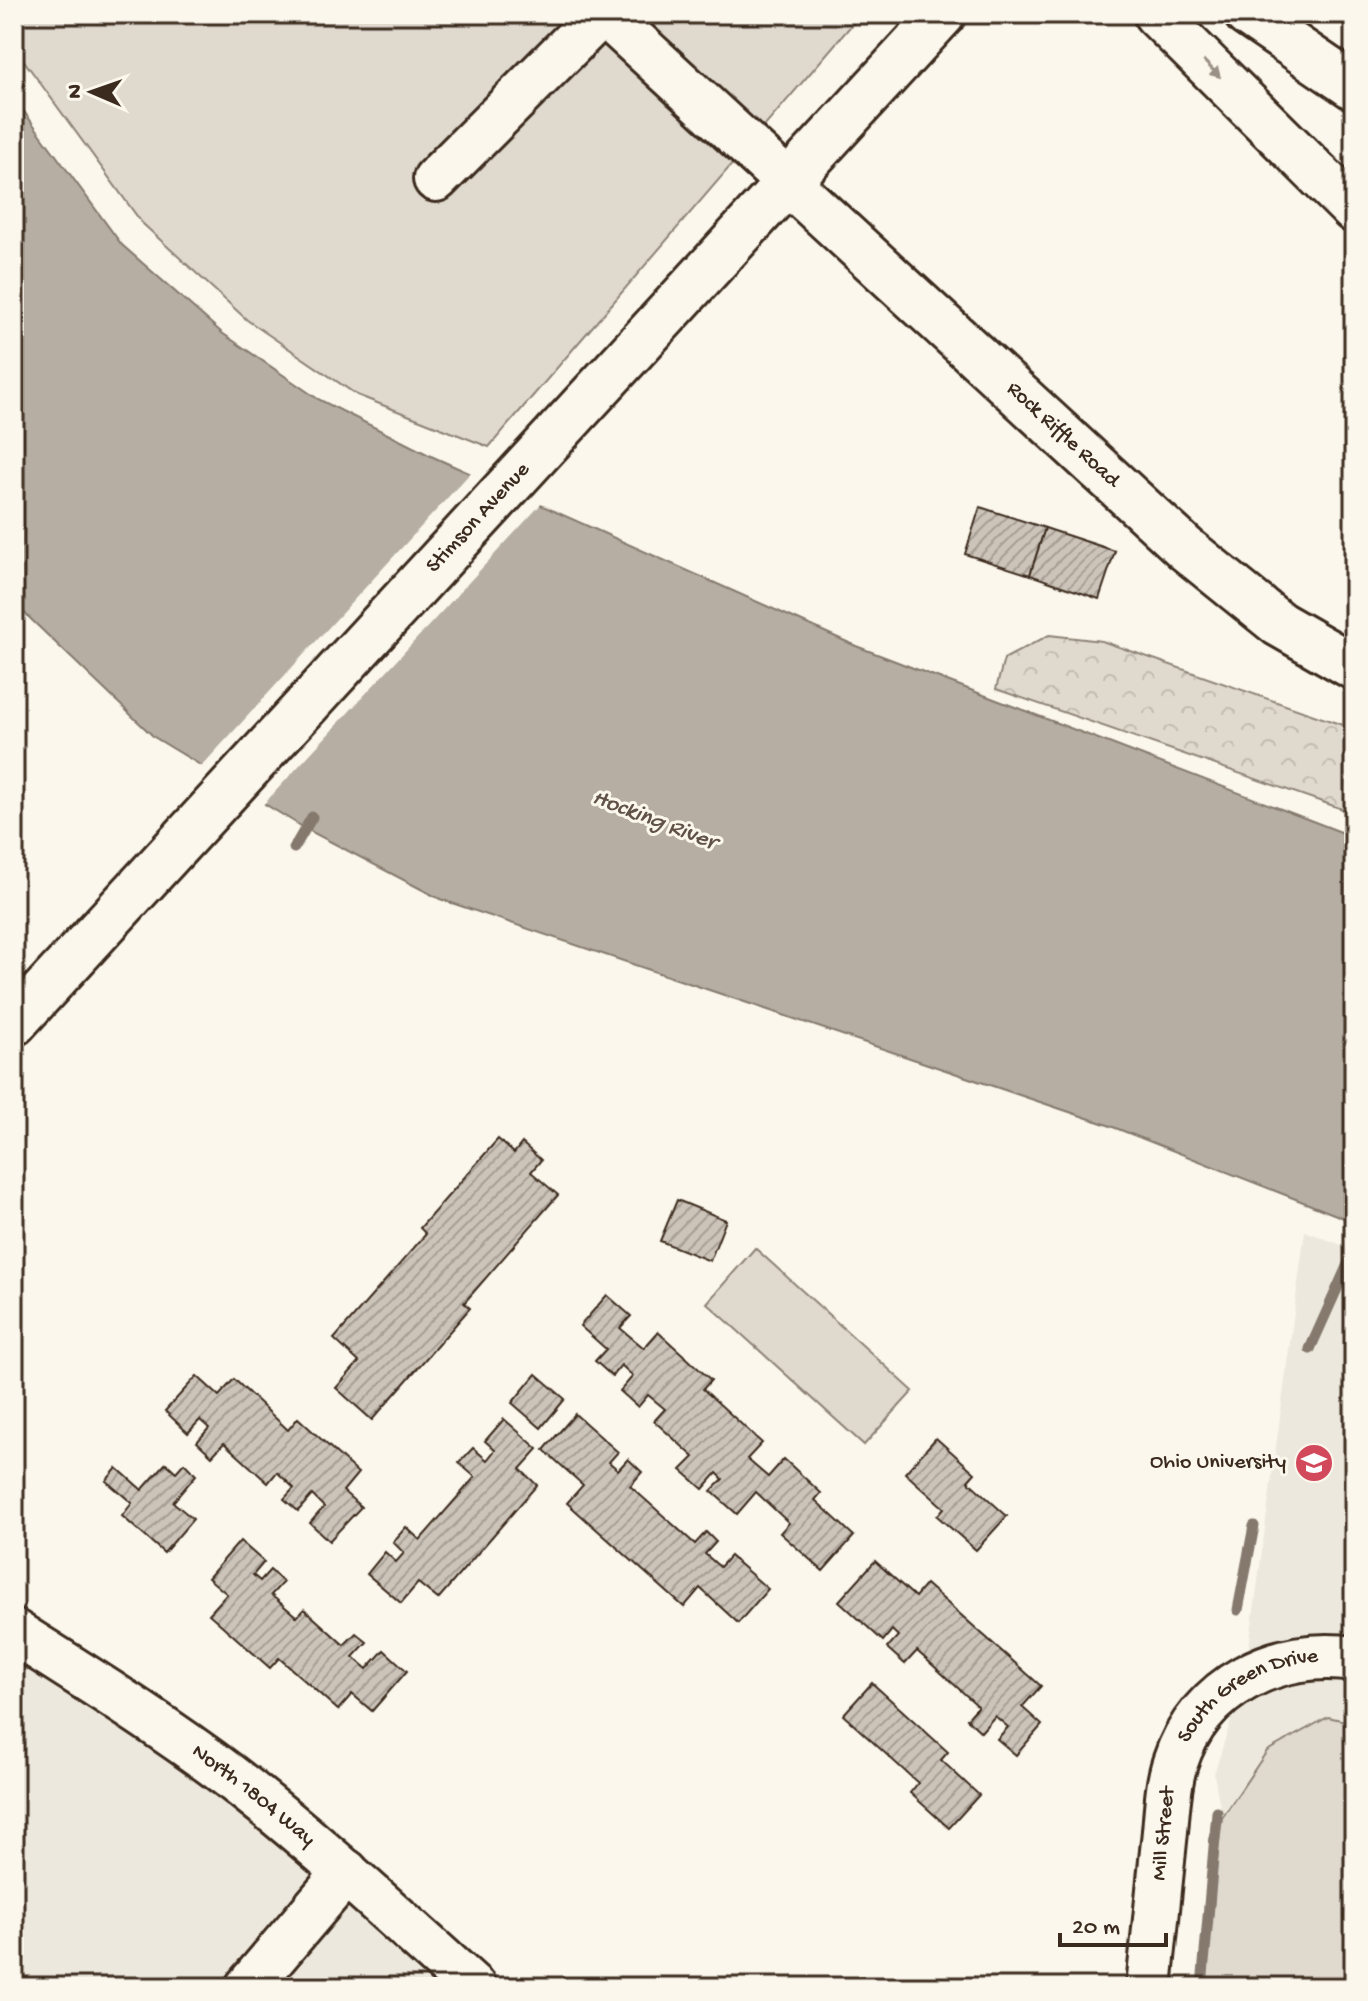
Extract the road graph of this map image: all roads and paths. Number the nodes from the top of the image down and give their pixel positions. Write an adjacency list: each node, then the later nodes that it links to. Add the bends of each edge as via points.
1 (603, 14): 6 (main road); 7 (main road, Rock Riffle Road)
2 (943, 14): 7 (main road, Stimson Avenue)
3 (1156, 14): 8 (main road, one-way to 8)
4 (1247, 14): 5 (main road)
5 (1354, 87)
6 (436, 179)
7 (787, 184): 9 (main road, Rock Riffle Road, via 1217,576 1279,624); 10 (main road, Stimson Avenue)
8 (1354, 210)
9 (1354, 667)
10 (14, 1023)
11 (14, 1632): 14 (main road, North 1804 Way, via 225,1773)
12 (1354, 1659): 13 (main road, South Green Drive, via 1296,1658 1223,1691 1184,1742)
13 (1171, 1776): 17 (main road, Mill Street)
14 (346, 1872): 15 (main road); 16 (main road, North 1804 Way)
15 (248, 1987)
16 (473, 1987)
17 (1149, 1987)

